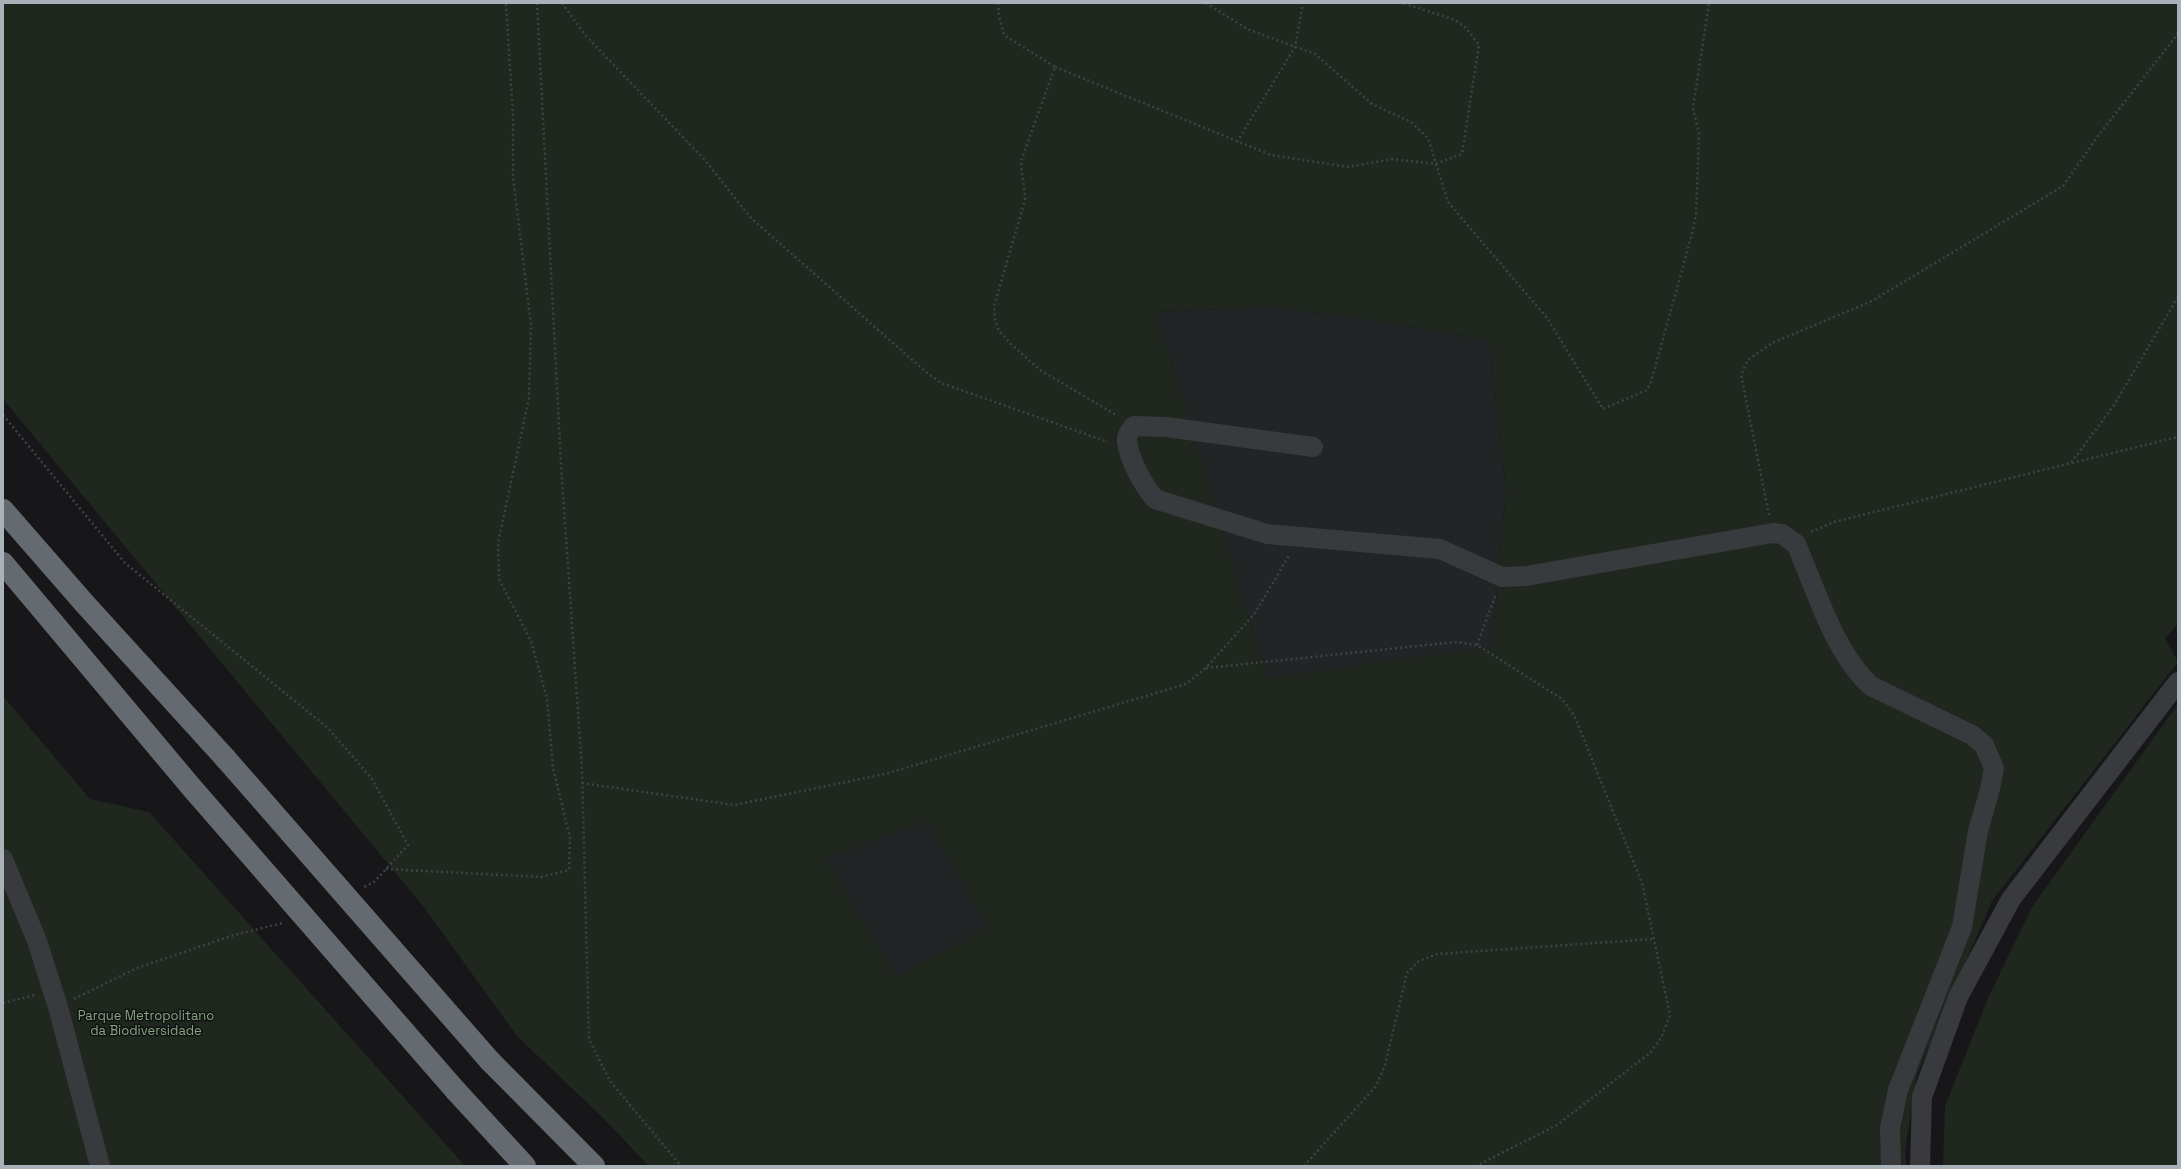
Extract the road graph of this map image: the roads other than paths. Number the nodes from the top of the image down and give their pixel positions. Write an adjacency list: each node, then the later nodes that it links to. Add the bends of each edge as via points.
1 (1313, 447): 13 (lane, via 1166,427 1134,426 1128,437 1129,448 1143,484 1155,499 1267,534 1440,549 1502,577 1526,576 1782,537 1796,544 1842,651 1859,675 1871,686 1972,735 1984,745 1994,768 1978,831 1962,927 1898,1090 1890,1128)
2 (3, 510): 6 (highway, bridge, via 226,759)
3 (3, 563): 7 (highway, bridge, via 192,788)
4 (2178, 682): 14 (lane, via 2011,899 1958,997 1922,1097)
5 (3, 860): 8 (lane, via 38,942)
6 (490, 1061): 11 (highway); 12 (highway)
7 (456, 1092): 9 (highway); 10 (highway)
8 (100, 1166)
9 (514, 1166)
10 (526, 1166)
11 (575, 1166)
12 (594, 1166)
13 (1891, 1166)
14 (1920, 1166)

